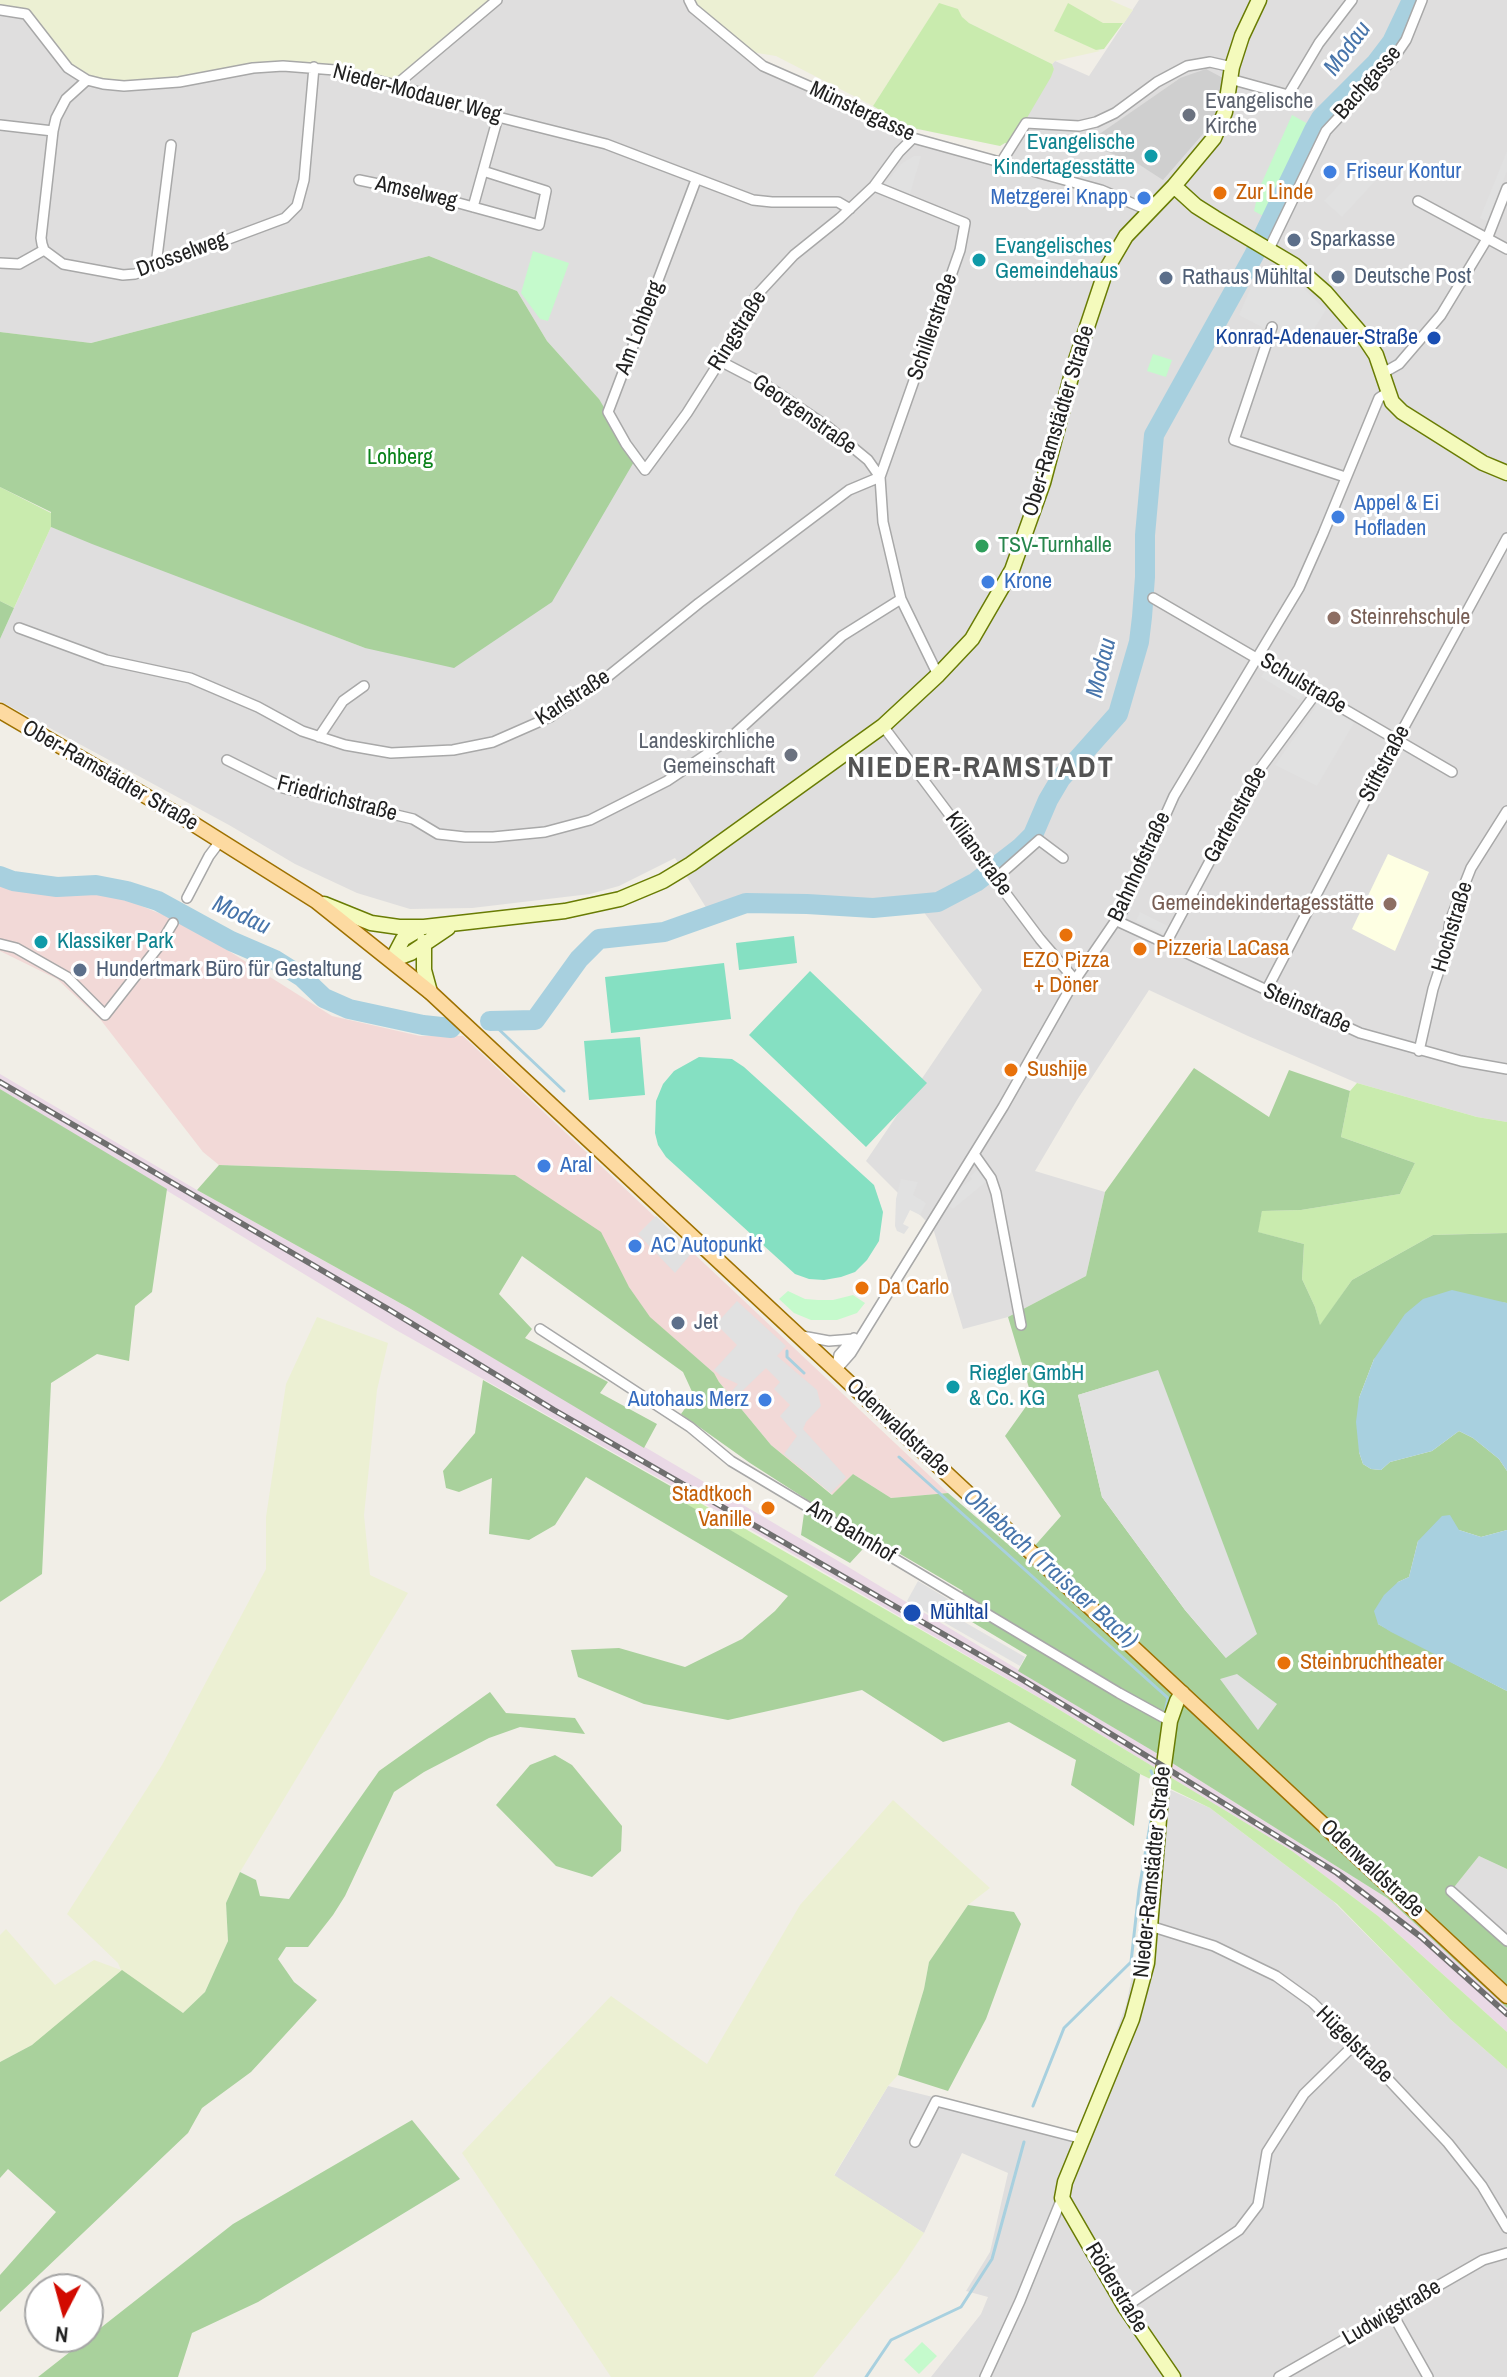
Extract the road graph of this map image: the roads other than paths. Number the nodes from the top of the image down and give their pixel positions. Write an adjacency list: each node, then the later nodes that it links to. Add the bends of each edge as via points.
1 (497, 0): 10 (street)
2 (689, 0): 14 (street, Münstergasse, via 763,66)
3 (1259, 0): 8 (main road, Ober-Ramstädter Straße)
4 (1352, 0): 8 (street, via 1288,95)
5 (1422, 0): 28 (street, Bachgasse, via 1393,59 1326,131)
6 (0, 10): 9 (street, via 26,14 68,68)
7 (314, 67): 9 (street, Nieder-Modauer Weg, via 253,68 124,86); 10 (street, Nieder-Modauer Weg); 32 (street, Drosselweg, via 297,206 285,218)
8 (1231, 73): 16 (street, via 1210,62 1187,66 1096,122 1026,123); 21 (main road, Ober-Ramstädter Straße, via 1222,124)
9 (87, 80): 13 (street, via 66,99)
10 (396, 85): 11 (street, Nieder-Modauer Weg)
11 (498, 117): 17 (street, Amselweg); 19 (street, Nieder-Modauer Weg, via 606,144)
12 (0, 125): 13 (street)
13 (53, 131): 30 (street)
14 (913, 138): 16 (street, Münstergasse); 20 (street, Ringstraße)
15 (171, 145): 32 (street)
16 (1002, 161): 26 (street, Münstergasse, via 1101,190)
17 (483, 171): 24 (street, Amselweg); 24 (street, Amselweg, via 546,191 539,225)
18 (359, 180): 24 (street, Amselweg)
19 (696, 180): 25 (street, Nieder-Modauer Weg, via 753,200 838,202); 37 (street, Am Lohberg, via 608,412)
20 (874, 186): 25 (street, Ringstraße); 39 (street, Schillerstraße, via 965,223)
21 (1174, 186): 26 (main road, Ober-Ramstädter Straße); 28 (main road, via 1196,206)
22 (1507, 188): 27 (street)
23 (1418, 201): 27 (street)
24 (473, 207)
25 (850, 209): 34 (street, Ringstraße, via 794,255 756,296)
26 (1150, 211): 46 (main road, Ober-Ramstädter Straße, via 1126,236 1106,270 1012,570 972,639)
27 (1487, 239): 29 (street); 35 (street, via 1441,315 1399,364)
28 (1269, 249): 35 (main road, via 1310,279 1348,317)
29 (1507, 249)
30 (44, 250): 31 (street, via 19,264); 32 (street, Drosselweg, via 63,264 123,275)
31 (0, 263)
32 (156, 265)
33 (1272, 327): 40 (street, via 1234,440)
34 (720, 361): 37 (street, Ringstraße); 39 (street, Georgenstraße, via 828,427)
35 (1383, 373): 36 (main road)
36 (1388, 392): 38 (main road, via 1402,412); 40 (street, Bahnhofstraße, via 1379,398)
37 (645, 470)
38 (1507, 473)
39 (880, 477): 43 (street, via 883,522); 51 (street, Karlstraße, via 849,490 550,717 493,742 453,750 391,753)
40 (1345, 477): 45 (street, Bahnhofstraße, via 1299,588)
41 (1507, 538): 52 (street, Stiftstraße)
42 (1153, 598): 45 (street, Schulstraße)
43 (901, 599): 46 (street); 53 (street, Friedrichstraße, via 842,636 728,740 667,781 590,820 545,832 493,837 438,834 413,819 283,788)
44 (19, 628): 51 (street, Karlstraße, via 106,660 190,678)
45 (1259, 658): 48 (street, Schulstraße); 61 (street, Bahnhofstraße, via 1174,796)
46 (938, 675): 50 (main road, Ober-Ramstädter Straße)
47 (364, 686): 51 (street, via 343,701)
48 (1316, 693): 52 (street, Schulstraße); 64 (street, Gartenstraße, via 1257,773)
49 (0, 711): 56 (main road, Ober-Ramstädter Straße)
50 (883, 726): 58 (street, Kilianstraße); 63 (main road, Ober-Ramstädter Straße, via 691,864 653,885 589,907 455,924)
51 (319, 737)
52 (1397, 740): 54 (street, Schulstraße); 68 (street, Stiftstraße)
53 (227, 760)
54 (1452, 772)
55 (1507, 811): 70 (street, Hochstraße, via 1471,868 1450,921)
56 (221, 840): 59 (street, Ober-Ramstädter Straße); 60 (main road, Ober-Ramstädter Straße)
57 (1063, 858): 58 (street, via 1039,840)
58 (995, 879): 67 (street, Kilianstraße)
59 (187, 898)
60 (316, 901): 63 (main road, Ober-Ramstädter Straße, via 371,923); 66 (main road, Ober-Ramstädter Straße)
61 (1117, 921): 64 (street, Steinstraße); 67 (street, Bahnhofstraße)
62 (173, 923): 65 (street, via 105,1015 67,977)
63 (424, 935): 66 (main road, Ober-Ramstädter Straße, via 403,939); 69 (main road)
64 (1166, 943): 68 (street, Steinstraße)
65 (0, 944)
66 (392, 960): 69 (main road, Odenwaldstraße)
67 (1075, 980): 72 (street, Bahnhofstraße)
68 (1266, 991): 70 (street, Steinstraße, via 1360,1033)
69 (430, 992): 76 (main road, Odenwaldstraße)
70 (1419, 1051): 71 (street, Steinstraße)
71 (1507, 1069)
72 (974, 1154): 73 (street, via 996,1193); 74 (street, Bahnhofstraße)
73 (1021, 1325)
74 (865, 1328): 77 (street, Bahnhofstraße); 78 (street, Bahnhofstraße)
75 (540, 1329): 80 (street, Am Bahnhof, via 690,1427 731,1461)
76 (801, 1336): 77 (street); 78 (main road, Odenwaldstraße)
77 (854, 1339): 78 (street, Bahnhofstraße, via 839,1355)
78 (836, 1370): 79 (main road, Odenwaldstraße)
79 (1182, 1693): 80 (main road, Nieder-Ramstädter Straße); 84 (main road, Odenwaldstraße)
80 (1170, 1721): 82 (main road, Nieder-Ramstädter Straße)
81 (1451, 1891): 83 (street)
82 (1150, 1926): 85 (street, Hügelstraße, via 1214,1946 1276,1976); 86 (main road, Nieder-Ramstädter Straße, via 1147,1963 1132,2019)
83 (1507, 1941)
84 (1507, 1996)
85 (1355, 2044): 89 (street, Hügelstraße, via 1448,2143); 91 (street, via 1304,2094 1267,2152 1258,2205 1239,2230)
86 (1083, 2139): 87 (street, via 936,2101); 88 (main road, Nieder-Ramstädter Straße)
87 (915, 2142)
88 (1062, 2198): 91 (main road, Röderstraße); 93 (street, Nieder-Ramstädter Straße)
89 (1507, 2228)
90 (1507, 2253): 92 (street, Ludwigstraße, via 1483,2260)
91 (1125, 2307): 94 (main road, Röderstraße)
92 (1392, 2313): 95 (street, Ludwigstraße); 96 (street)
93 (985, 2377)
94 (1173, 2377)
95 (1279, 2377)
96 (1428, 2377)

